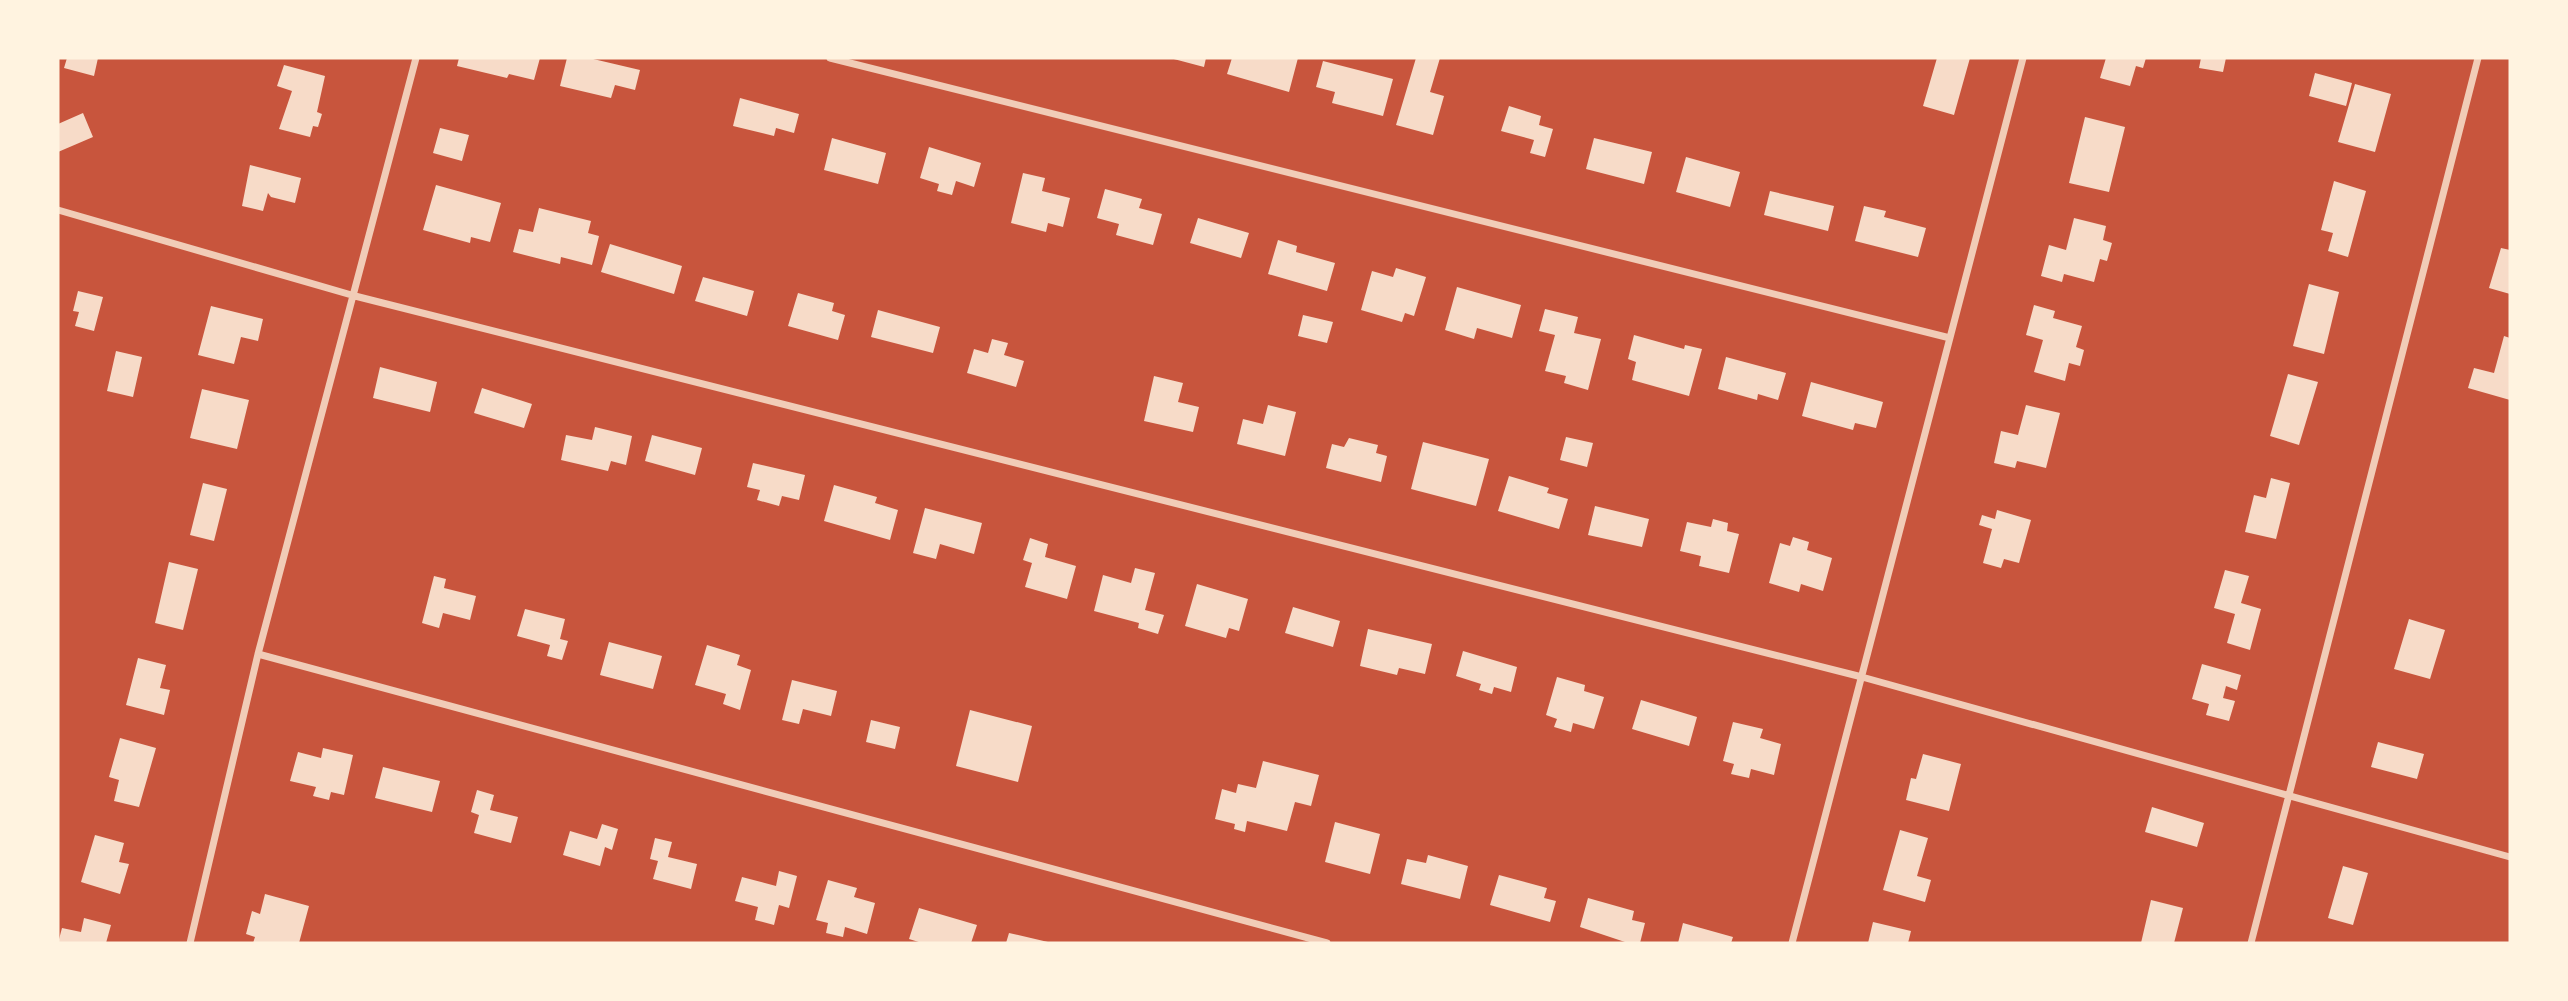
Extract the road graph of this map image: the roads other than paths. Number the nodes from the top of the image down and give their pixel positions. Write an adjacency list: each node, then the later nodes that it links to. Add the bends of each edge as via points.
1 (416, 58): 6 (street)
2 (830, 58): 7 (street)
3 (2023, 58): 7 (street)
4 (2478, 58): 10 (street)
5 (58, 210): 6 (street)
6 (355, 296): 8 (street); 9 (street)
7 (1950, 338): 9 (street)
8 (258, 654): 12 (street); 13 (street)
9 (1862, 677): 10 (street); 14 (street)
10 (2289, 797): 11 (street); 15 (street)
11 (2510, 857)
12 (190, 943)
13 (1327, 943)
14 (1792, 943)
15 (2251, 943)

